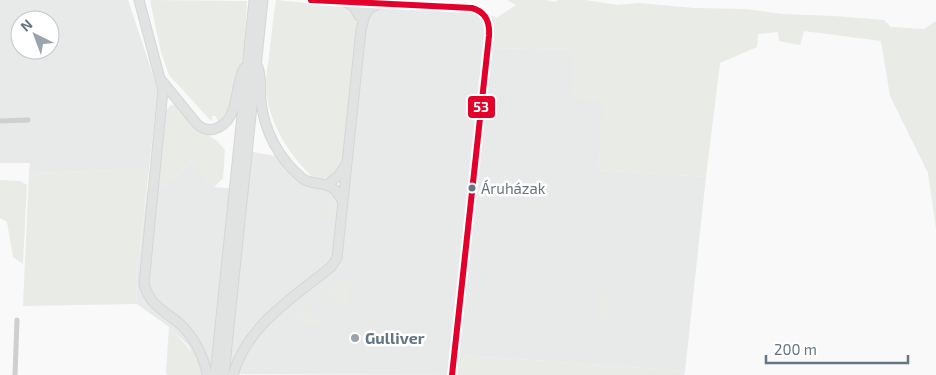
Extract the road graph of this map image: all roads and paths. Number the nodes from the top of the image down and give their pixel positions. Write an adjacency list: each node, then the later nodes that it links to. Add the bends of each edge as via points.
1 (139, 0): 10 (highway)
2 (254, 0): 9 (highway)
3 (263, 0): 9 (highway)
4 (311, 0): 5 (street)
5 (346, 2): 6 (street); 8 (highway)
6 (362, 2): 7 (street); 8 (highway)
7 (380, 3): 8 (highway); 26 (street, via 472,8 481,11 488,21 489,36)
8 (362, 16): 16 (highway)
9 (252, 61): 12 (highway, via 240,76 233,110 223,125 214,130 202,129); 17 (highway, via 261,77 263,116 270,137 303,179); 23 (highway); 24 (highway)
10 (160, 77): 11 (highway); 13 (highway)
11 (169, 90): 12 (highway); 13 (highway)
12 (180, 104): 13 (highway, via 172,102)
13 (164, 107): 22 (highway, via 144,284 155,305 194,341 204,358)
14 (28, 120): 15 (street)
15 (0, 121)
16 (347, 164): 17 (highway); 18 (highway)
17 (330, 185): 18 (highway); 19 (highway)
18 (344, 186): 19 (highway)
19 (343, 202): 25 (highway, via 336,261 262,323 246,342)
20 (17, 320): 21 (street)
21 (14, 375)
22 (207, 375)
23 (215, 375)
24 (224, 375)
25 (233, 375)
26 (452, 375)

